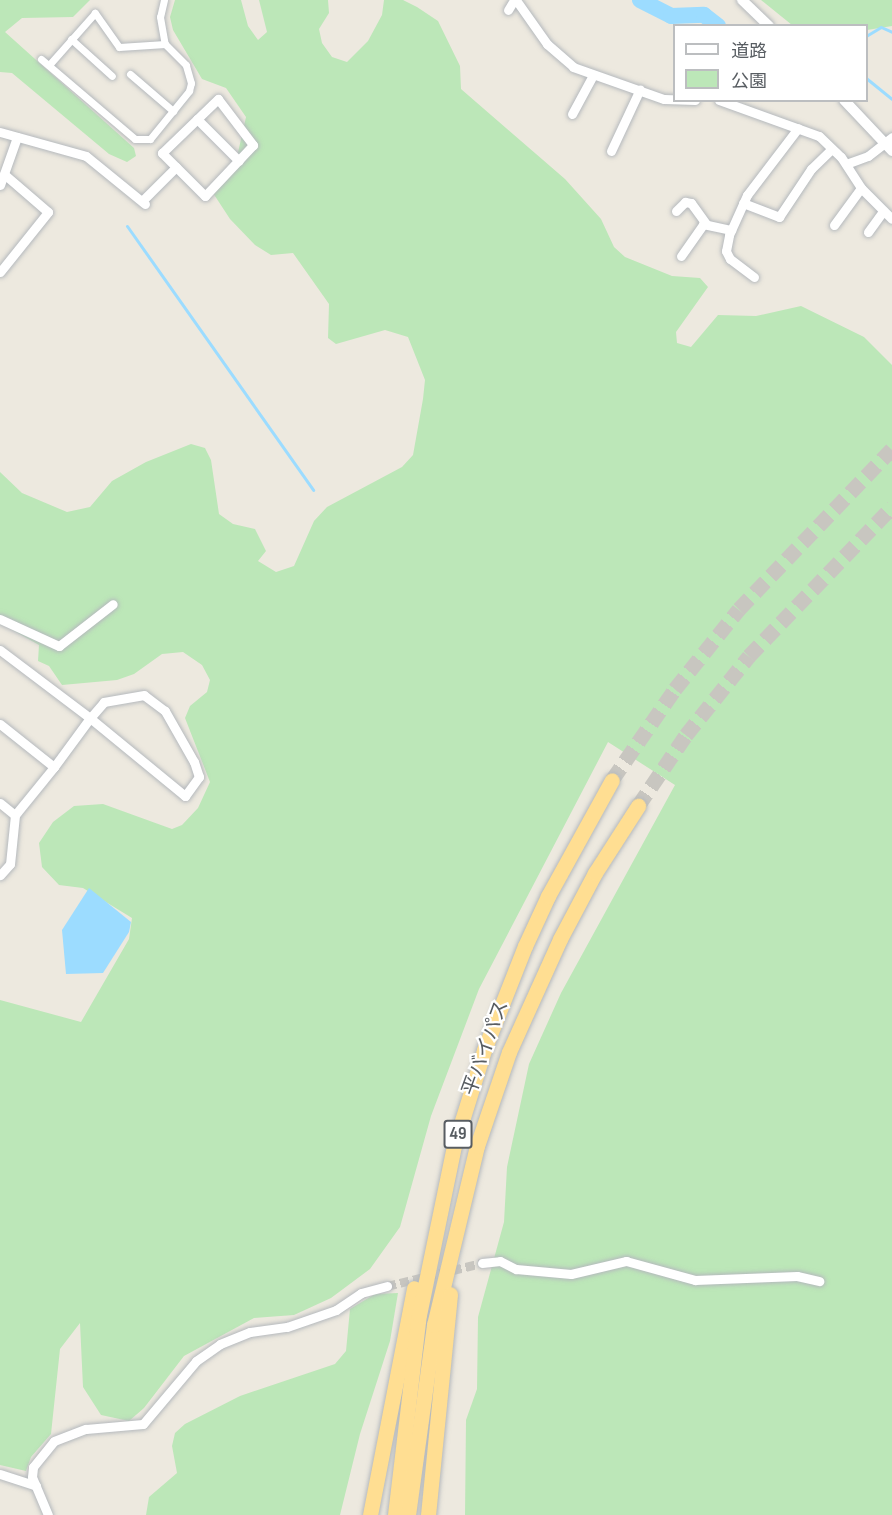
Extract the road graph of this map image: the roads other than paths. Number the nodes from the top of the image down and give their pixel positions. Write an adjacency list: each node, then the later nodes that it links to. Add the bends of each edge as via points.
1 (164, 0): 7 (street, via 160,17)
2 (515, 0): 4 (street); 11 (street, via 561,58)
3 (742, 0): 5 (street)
4 (508, 10)
5 (767, 24)
6 (71, 39): 7 (street, via 95,13 119,47); 9 (street); 12 (street)
7 (165, 44): 17 (street, via 191,75 189,91)
8 (41, 58): 9 (street)
9 (49, 65): 17 (street, via 135,140 150,139)
10 (130, 74): 17 (street)
11 (593, 75): 13 (street); 18 (street)
12 (112, 76)
13 (640, 89): 14 (street); 25 (street)
14 (673, 100)
15 (725, 102): 20 (street)
16 (846, 102): 23 (street)
17 (172, 111)
18 (572, 114)
19 (197, 119): 26 (street); 26 (street, via 218,99 254,146); 28 (street, via 162,153)
20 (798, 128): 24 (street, via 816,134); 32 (street)
21 (0, 132): 22 (street)
22 (17, 137): 28 (street, via 86,156 144,203); 29 (street)
23 (890, 144): 27 (street)
24 (832, 149): 27 (street); 32 (street, via 811,169 779,217)
25 (611, 151)
26 (239, 161): 28 (street, via 206,196)
27 (846, 164): 31 (street)
28 (176, 167)
29 (4, 174): 30 (street); 41 (street, via 48,212)
30 (0, 185)
31 (861, 188): 34 (street); 37 (street)
32 (743, 203): 38 (street)
33 (676, 211): 36 (street, via 685,202 691,203)
34 (882, 211): 35 (street); 39 (street)
35 (892, 219)
36 (706, 224): 38 (street); 40 (street)
37 (834, 225)
38 (731, 230): 42 (street, via 727,255)
39 (868, 232)
40 (681, 256)
41 (0, 272)
42 (754, 277)
43 (113, 604): 44 (street, via 58,646)
44 (0, 619)
45 (0, 650): 46 (street)
46 (90, 718): 46 (street, via 104,702 144,695 173,720 199,777 185,796); 48 (street)
47 (0, 724): 48 (street)
48 (54, 767): 52 (street)
49 (612, 780): 54 (highway, 平バイパス / 49, via 548,896)
50 (0, 803): 52 (street)
51 (638, 806): 55 (highway, 平バイパス / 49, via 595,873 560,939 509,1052)
52 (15, 815): 53 (street, via 9,864)
53 (0, 875)
54 (498, 1012): 62 (highway, via 455,1124 431,1207); 63 (highway, 平バイパス / 49, via 471,1088 438,1213 419,1315)
55 (477, 1146): 64 (highway, 平バイパス / 49, via 434,1325); 65 (highway, via 440,1363)
56 (482, 1263): 57 (street, via 500,1261 516,1269 571,1274 626,1261 695,1280 797,1276)
57 (819, 1281)
58 (387, 1286): 60 (street, via 355,1296 336,1310 287,1327 250,1332 220,1344 196,1361 164,1395 147,1422 99,1431 86,1429 54,1441 33,1467)
59 (0, 1475): 60 (street)
60 (36, 1486): 61 (street)
61 (48, 1515)
62 (370, 1515)
63 (395, 1515)
64 (408, 1515)
65 (428, 1515)

